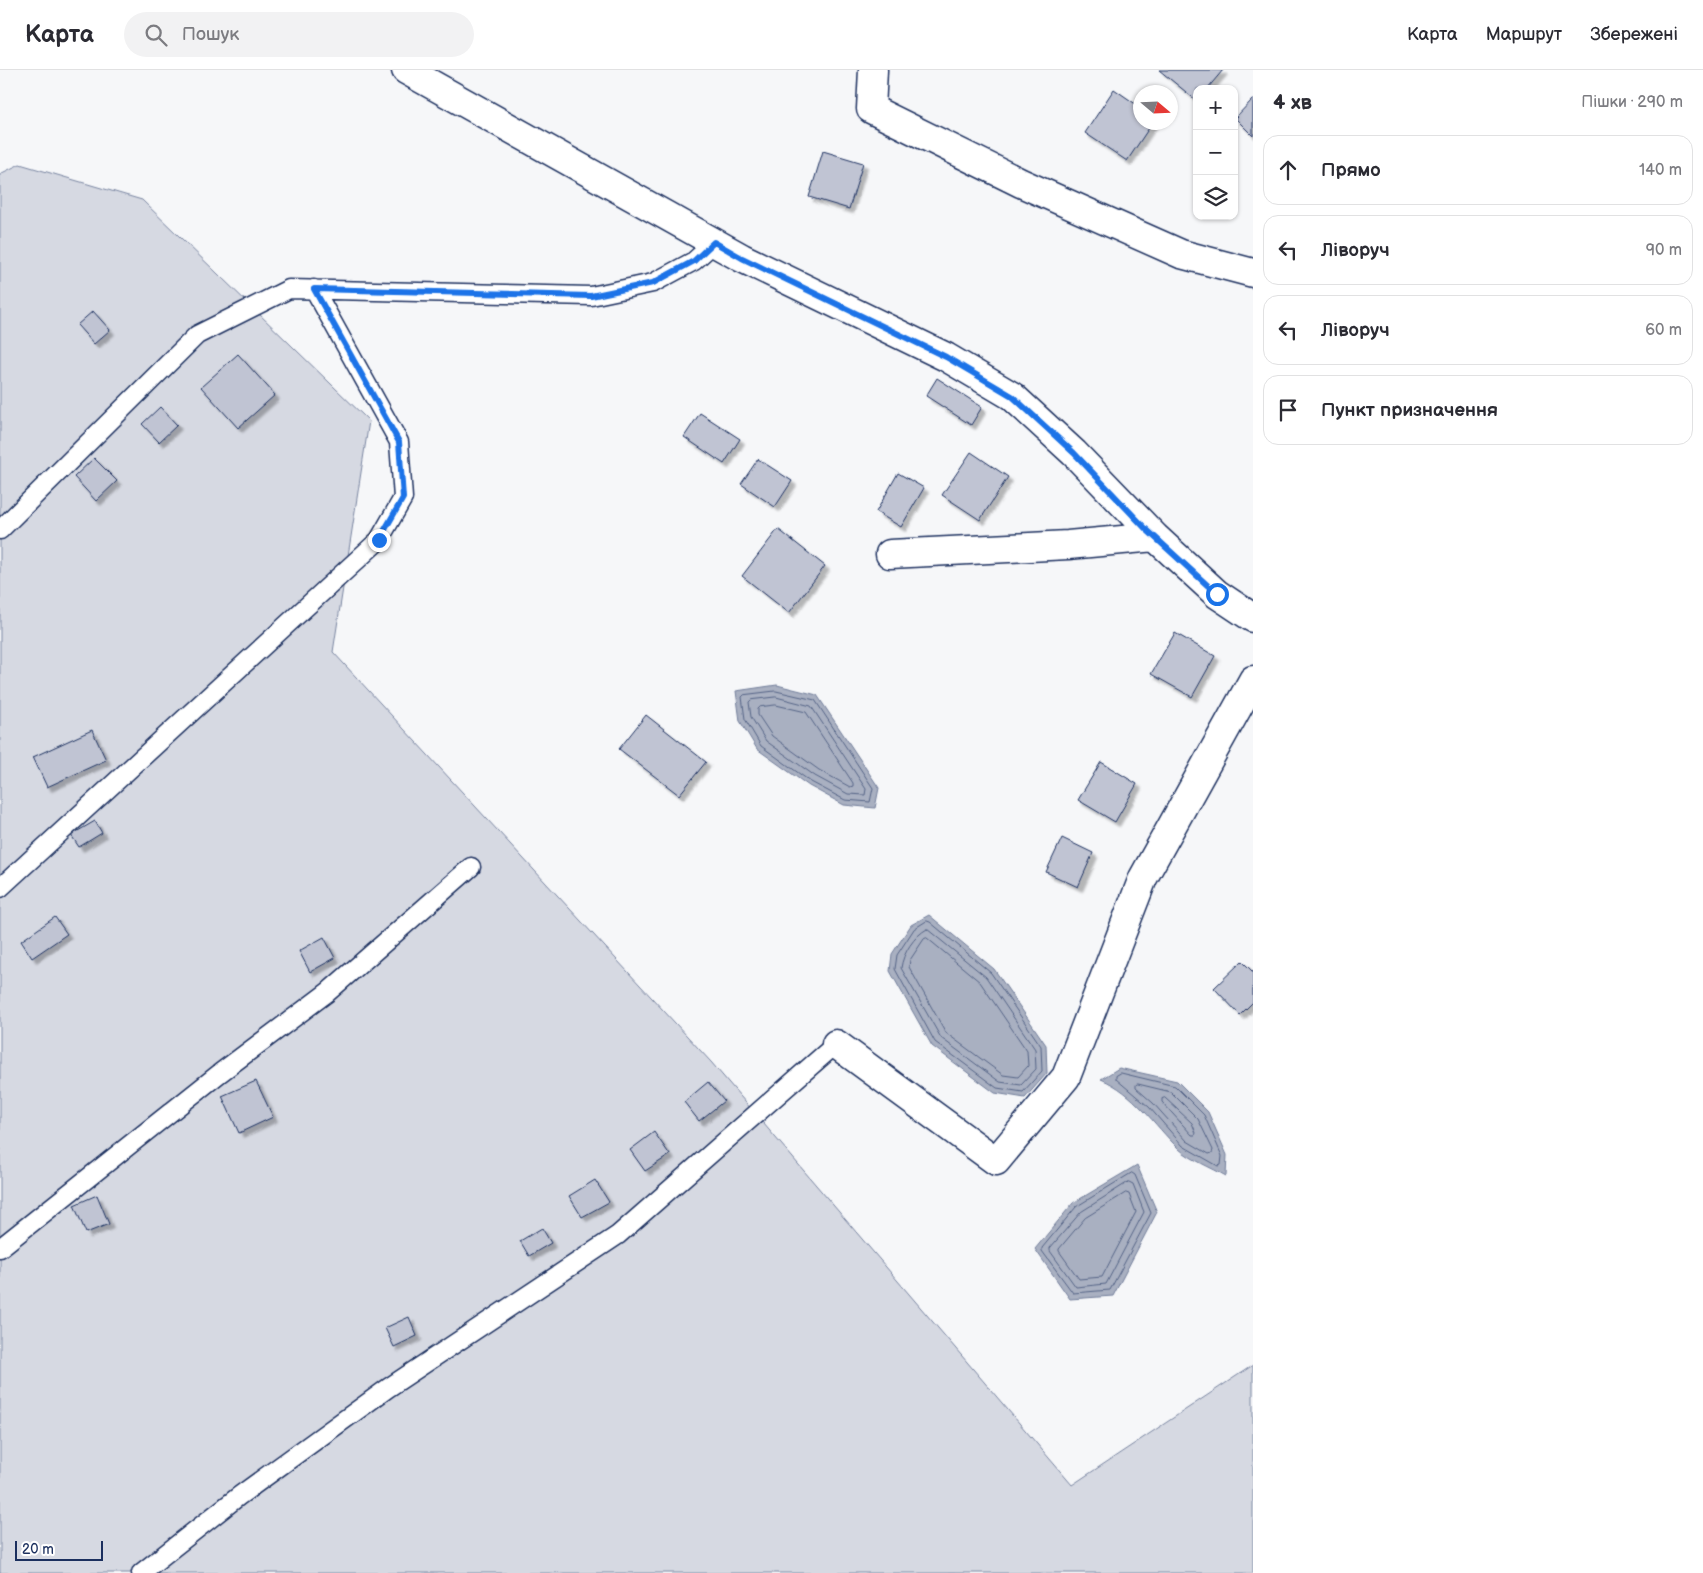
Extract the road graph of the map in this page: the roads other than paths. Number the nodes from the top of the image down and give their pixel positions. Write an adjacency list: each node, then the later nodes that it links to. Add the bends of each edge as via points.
1 (406, 70): 3 (street)
2 (872, 70): 4 (street, via 871,109 1020,183 1181,254)
3 (714, 242): 5 (lane, via 694,261 653,283 591,296); 7 (street, via 946,357 1012,396 1074,453)
4 (1253, 273)
5 (314, 289): 6 (lane, via 289,289 197,335); 12 (lane, via 399,442 403,498 379,540)
6 (0, 530)
7 (1155, 537): 8 (street); 9 (street, via 1217,594)
8 (890, 554)
9 (1253, 618)
10 (1253, 680): 13 (street, via 1143,878 1066,1077 996,1161)
11 (471, 867): 14 (lane, via 328,992 220,1073)
12 (0, 888)
13 (836, 1044): 15 (lane, via 618,1235 388,1388 239,1496)
14 (0, 1248)
15 (141, 1573)

